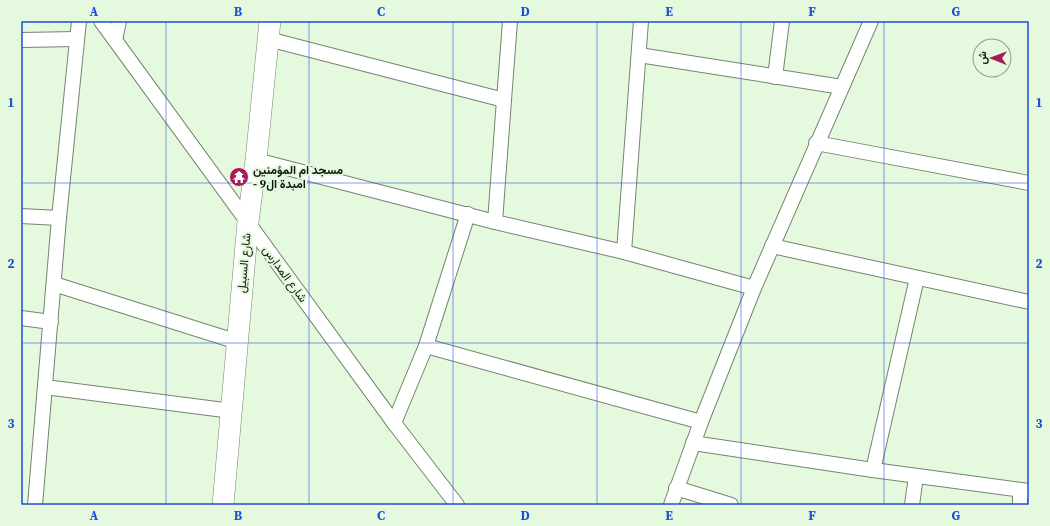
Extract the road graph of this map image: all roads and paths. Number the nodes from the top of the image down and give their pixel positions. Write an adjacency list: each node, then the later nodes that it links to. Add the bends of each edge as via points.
1 (79, 21): 9 (street)
2 (101, 21): 11 (street, شارع المدارس)
3 (119, 21): 11 (street)
4 (510, 21): 15 (street)
5 (641, 21): 12 (street)
6 (782, 21): 13 (street)
7 (871, 21): 14 (street)
8 (269, 30): 15 (street); 17 (street, شارع السبيل)
9 (77, 39): 10 (street); 21 (street)
10 (21, 40)
11 (115, 40): 22 (street, شارع المدارس)
12 (639, 55): 13 (street); 25 (street)
13 (775, 77): 14 (street)
14 (842, 88): 16 (street)
15 (504, 100): 23 (street)
16 (816, 143): 18 (street); 24 (street)
17 (256, 160): 19 (street); 22 (street, شارع السبيل)
18 (1029, 183)
19 (468, 214): 23 (street); 33 (street)
20 (21, 216): 21 (street)
21 (59, 218): 27 (street)
22 (248, 222): 32 (street, شارع السبيل); 37 (street, شارع المدارس)
23 (495, 222): 25 (street)
24 (772, 246): 26 (street); 28 (street)
25 (624, 252): 28 (street)
26 (917, 278): 29 (street); 39 (street)
27 (54, 284): 31 (street); 32 (street)
28 (754, 288): 36 (street)
29 (1029, 302)
30 (21, 318): 31 (street)
31 (51, 322): 34 (street)
32 (238, 342): 35 (street, شارع السبيل)
33 (426, 346): 36 (street); 37 (street)
34 (45, 387): 35 (street); 43 (street)
35 (232, 412): 44 (street, شارع السبيل)
36 (701, 422): 38 (street)
37 (394, 423): 45 (street, شارع المدارس)
38 (693, 443): 39 (street); 41 (street)
39 (872, 470): 40 (street)
40 (916, 476): 42 (street); 48 (street)
41 (676, 488): 46 (street); 47 (street)
42 (1025, 490): 49 (street)
43 (35, 505)
44 (223, 505)
45 (457, 505)
46 (671, 505)
47 (732, 505)
48 (912, 505)
49 (1020, 505)

